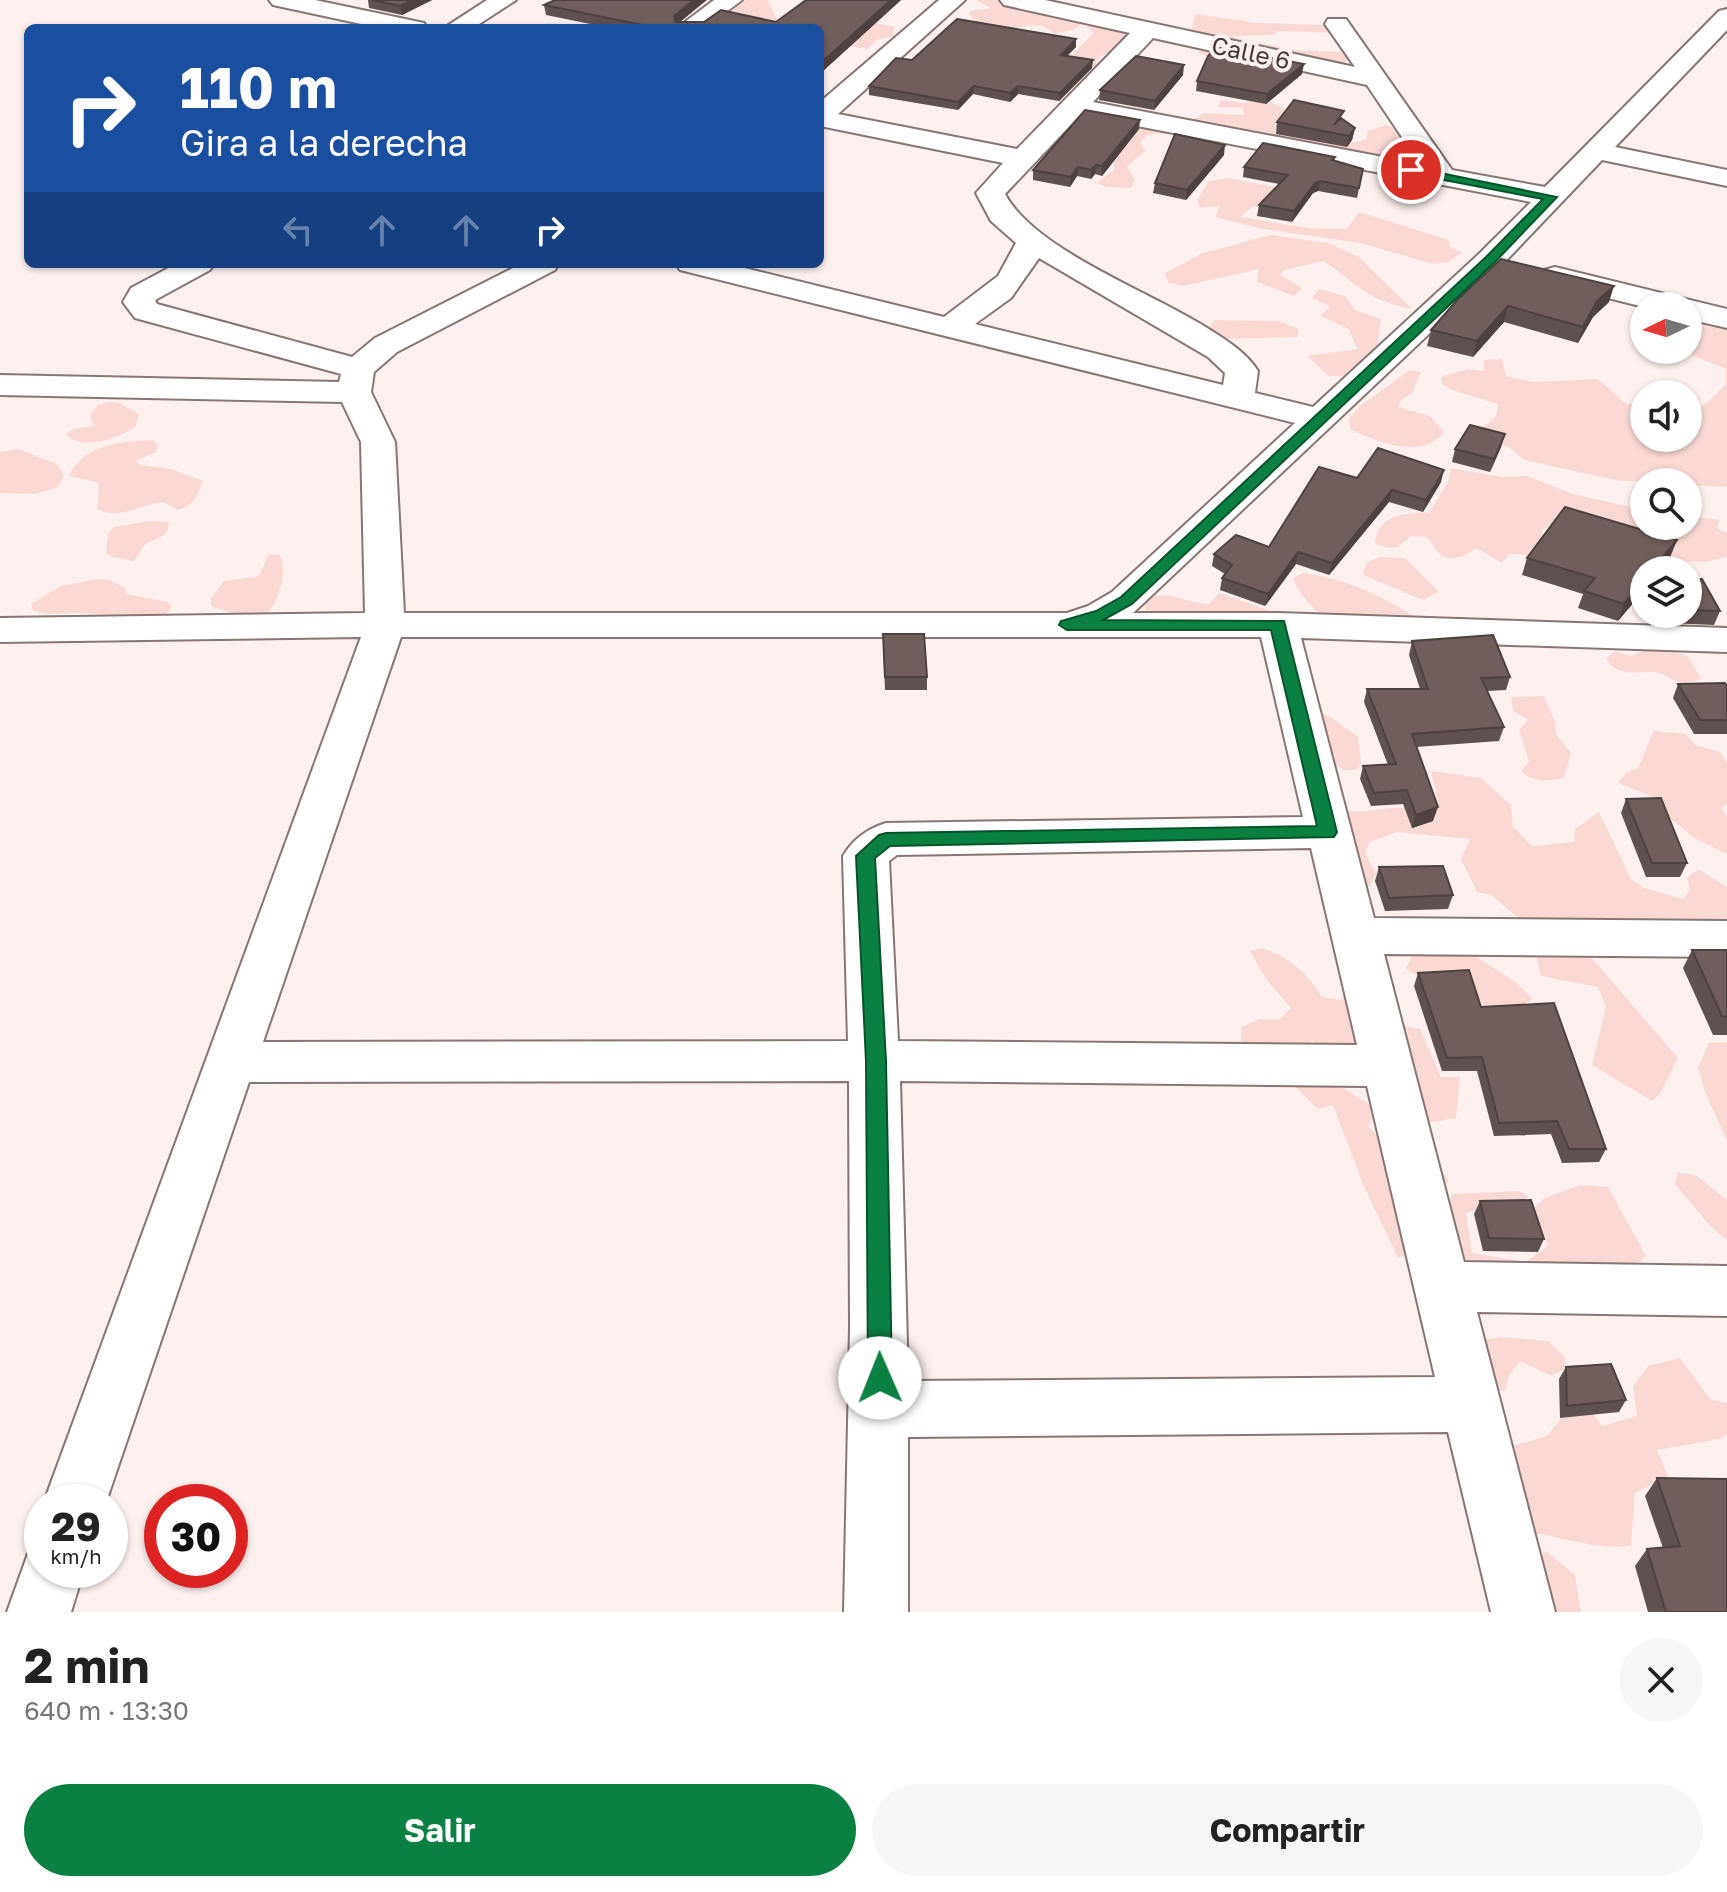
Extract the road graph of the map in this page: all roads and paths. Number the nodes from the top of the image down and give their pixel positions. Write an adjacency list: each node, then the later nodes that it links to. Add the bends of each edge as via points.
1 (281, 0): 7 (street)
2 (504, 0): 8 (street)
3 (730, 0): 9 (street)
4 (953, 0): 14 (street)
5 (1012, 0): 11 (street, Calle 6)
6 (1727, 16): 16 (street)
7 (396, 24)
8 (463, 24)
9 (695, 24)
10 (1337, 24): 12 (street)
11 (1147, 30): 12 (street, Calle 6); 13 (street)
12 (1376, 79): 18 (street)
13 (1074, 106): 17 (street); 18 (street)
14 (824, 113)
15 (824, 118): 17 (street)
16 (1597, 151): 19 (street); 20 (street)
17 (1023, 159): 21 (street, via 990,193 1004,217)
18 (1442, 176): 20 (street)
19 (1727, 178)
20 (1551, 197): 22 (street)
21 (1031, 241): 29 (street, via 1023,267 1011,282); 32 (street, via 1230,356 1242,371)
22 (1490, 260): 26 (street); 33 (street)
23 (192, 268): 30 (street, via 142,295 139,302 146,311)
24 (536, 268): 30 (street, via 386,345)
25 (708, 268): 29 (street)
26 (1630, 295)
27 (1702, 313): 28 (street)
28 (1727, 319)
29 (952, 326): 32 (street)
30 (356, 381): 31 (street); 34 (street, via 378,442)
31 (0, 385)
32 (1237, 397): 33 (street)
33 (1321, 419): 35 (street, via 1126,600 1102,615)
34 (385, 625): 35 (street); 37 (street); 43 (street)
35 (1067, 625): 36 (street)
36 (1278, 625): 38 (street); 39 (street)
37 (0, 630)
38 (1727, 640)
39 (1327, 832): 40 (street); 42 (street, via 886,839 866,856)
40 (1354, 936): 41 (street); 44 (street)
41 (1727, 939)
42 (876, 1061): 43 (street); 44 (street); 48 (street)
43 (230, 1062): 49 (street)
44 (1387, 1066): 45 (street)
45 (1442, 1287): 46 (street); 47 (street)
46 (1727, 1291)
47 (1472, 1404): 48 (street); 53 (street)
48 (880, 1409): 52 (street)
49 (81, 1484)
50 (46, 1588): 51 (street)
51 (39, 1612)
52 (876, 1612)
53 (1523, 1612)

